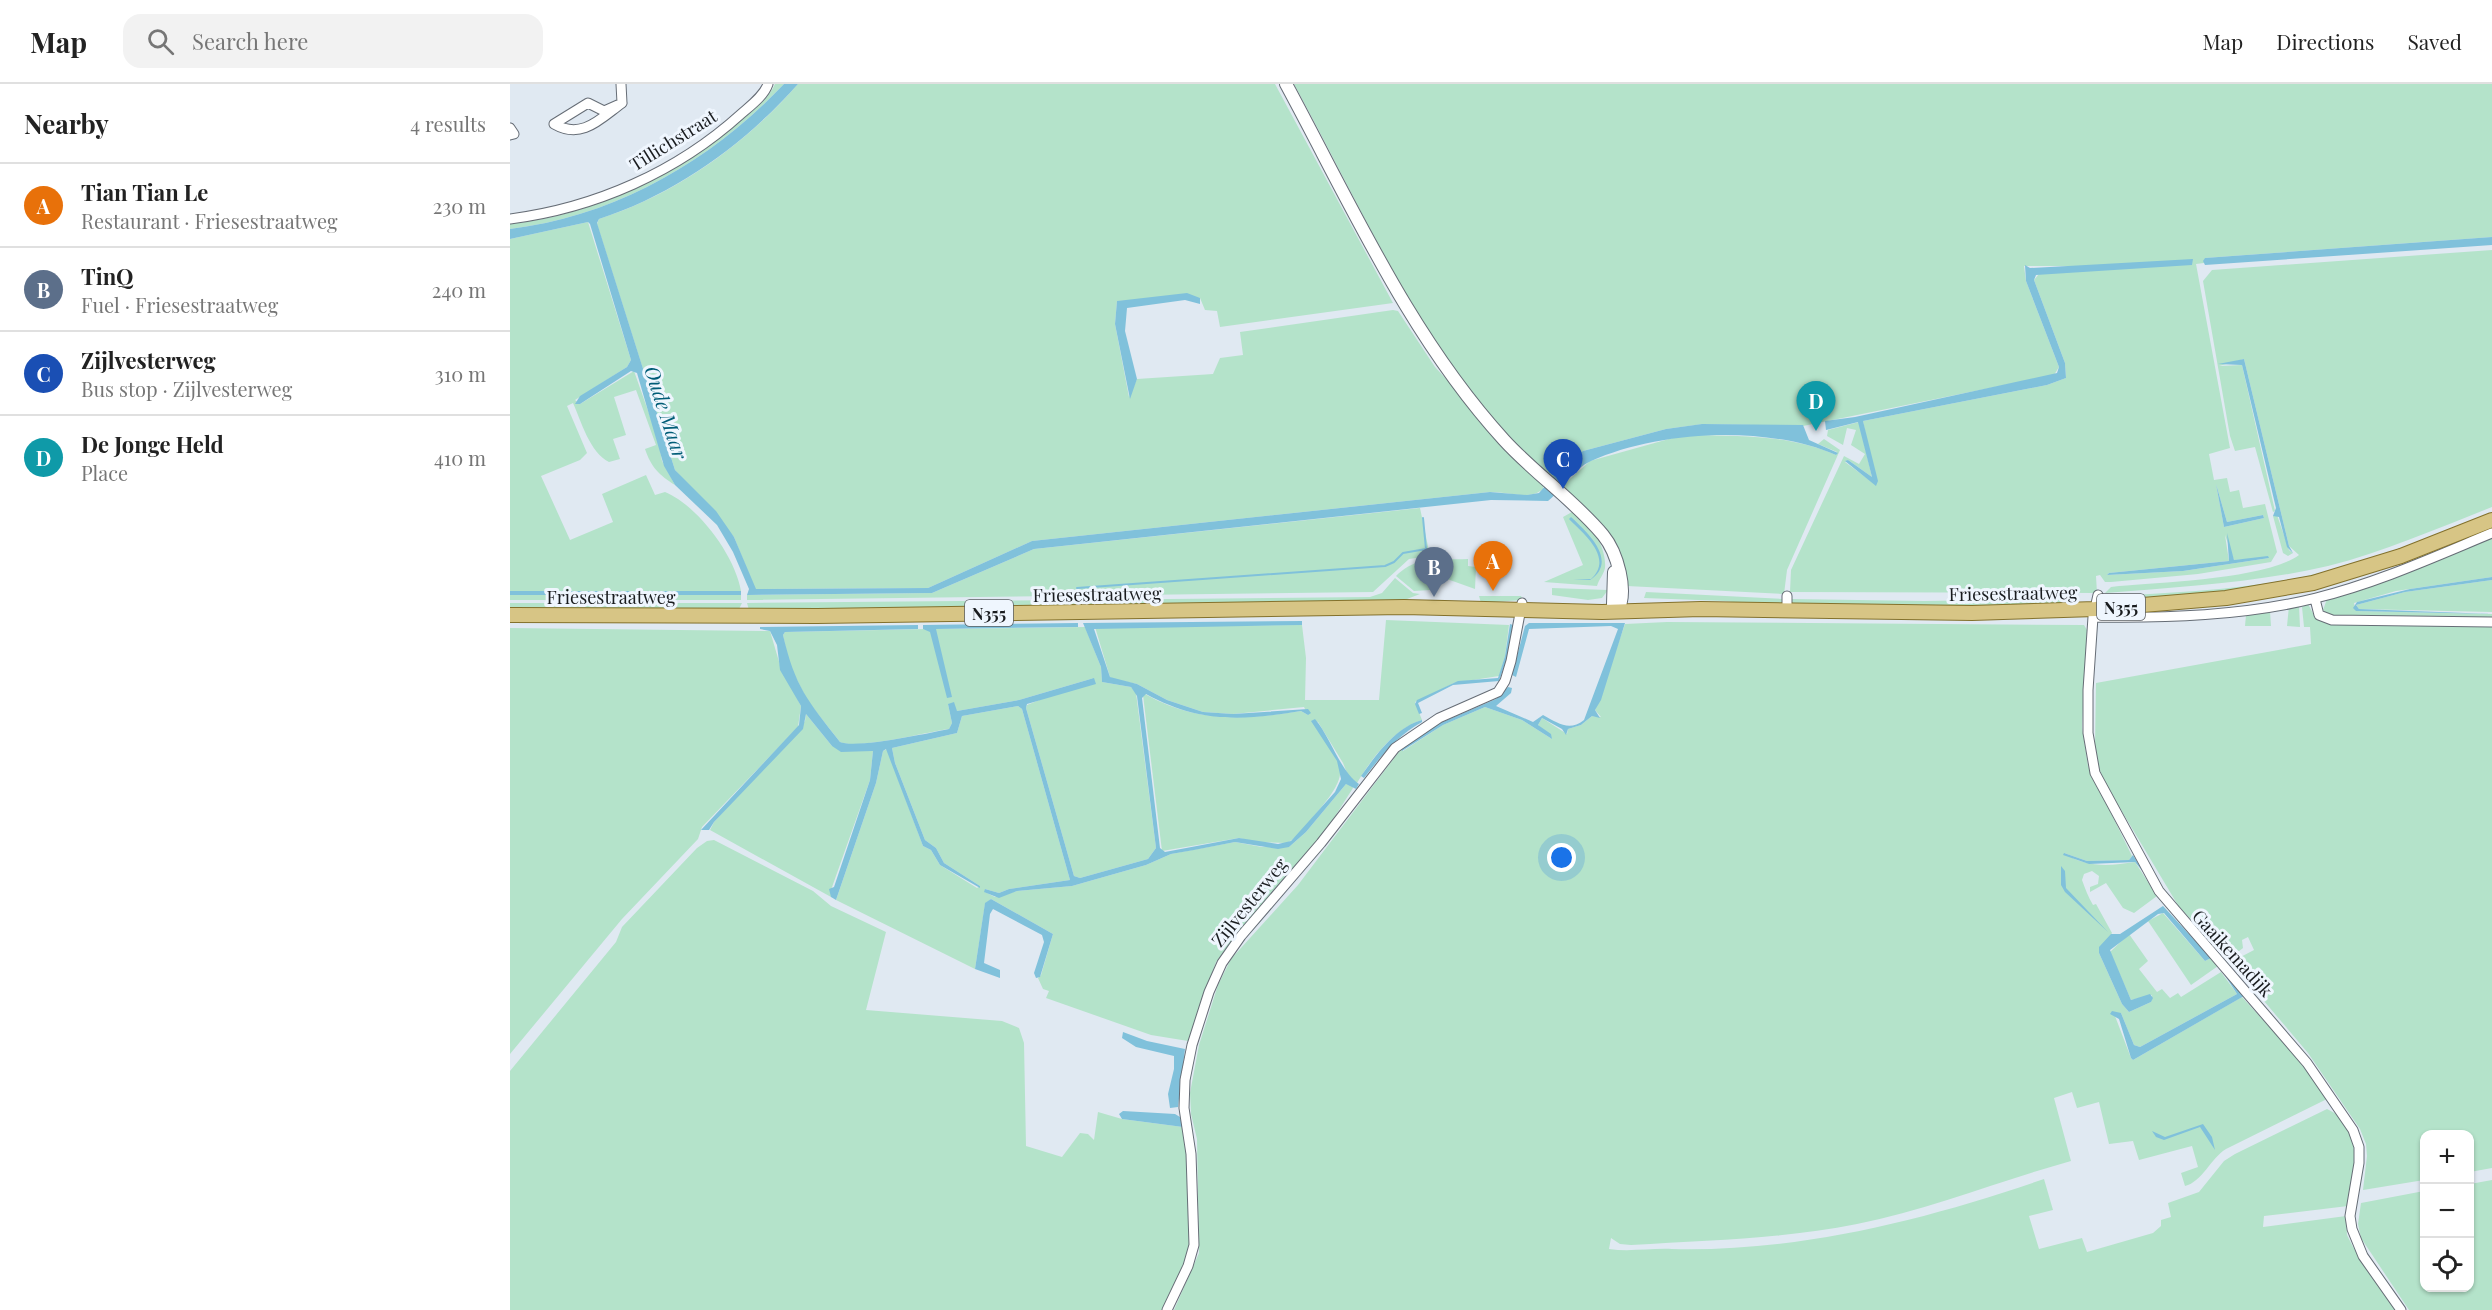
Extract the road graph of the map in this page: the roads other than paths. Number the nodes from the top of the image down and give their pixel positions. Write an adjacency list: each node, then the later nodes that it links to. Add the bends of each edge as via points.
1 (621, 84): 4 (street)
2 (768, 84): 7 (street, Tillichstraat, via 732,123 664,169 589,201)
3 (1286, 84): 12 (main road, via 1427,341 1488,423 1602,535 1621,580)
4 (622, 103): 4 (street, via 585,128 567,131 554,124 588,103 604,111)
5 (510, 128): 6 (street, via 514,134)
6 (510, 135)
7 (510, 219)
8 (2492, 520): 13 (main road, Friesestraatweg / N355, via 2373,566 2303,585 2226,598)
9 (2492, 533): 10 (street, Friesestraatweg, via 2395,574)
10 (2315, 599): 13 (street, Friesestraatweg, via 2228,612 2144,617); 15 (street, via 2319,615 2332,620)
11 (1522, 606): 12 (main road, Friesestraatweg / N355); 14 (main road, Friesestraatweg / N355); 16 (street, Zijlvesterweg, via 1511,661 1498,692 1439,718 1395,748 1222,963 1192,1045 1185,1080 1194,1245)
12 (1617, 606): 13 (main road, Friesestraatweg / N355, via 1701,609 1787,603 1972,614)
13 (2095, 607): 17 (street, Gaaikemadijk, via 2088,733 2095,772 2158,891 2307,1063 2353,1130 2359,1163 2350,1216 2352,1229 2363,1256)
14 (510, 615)
15 (2492, 622)
16 (1167, 1310)
17 (2401, 1310)

